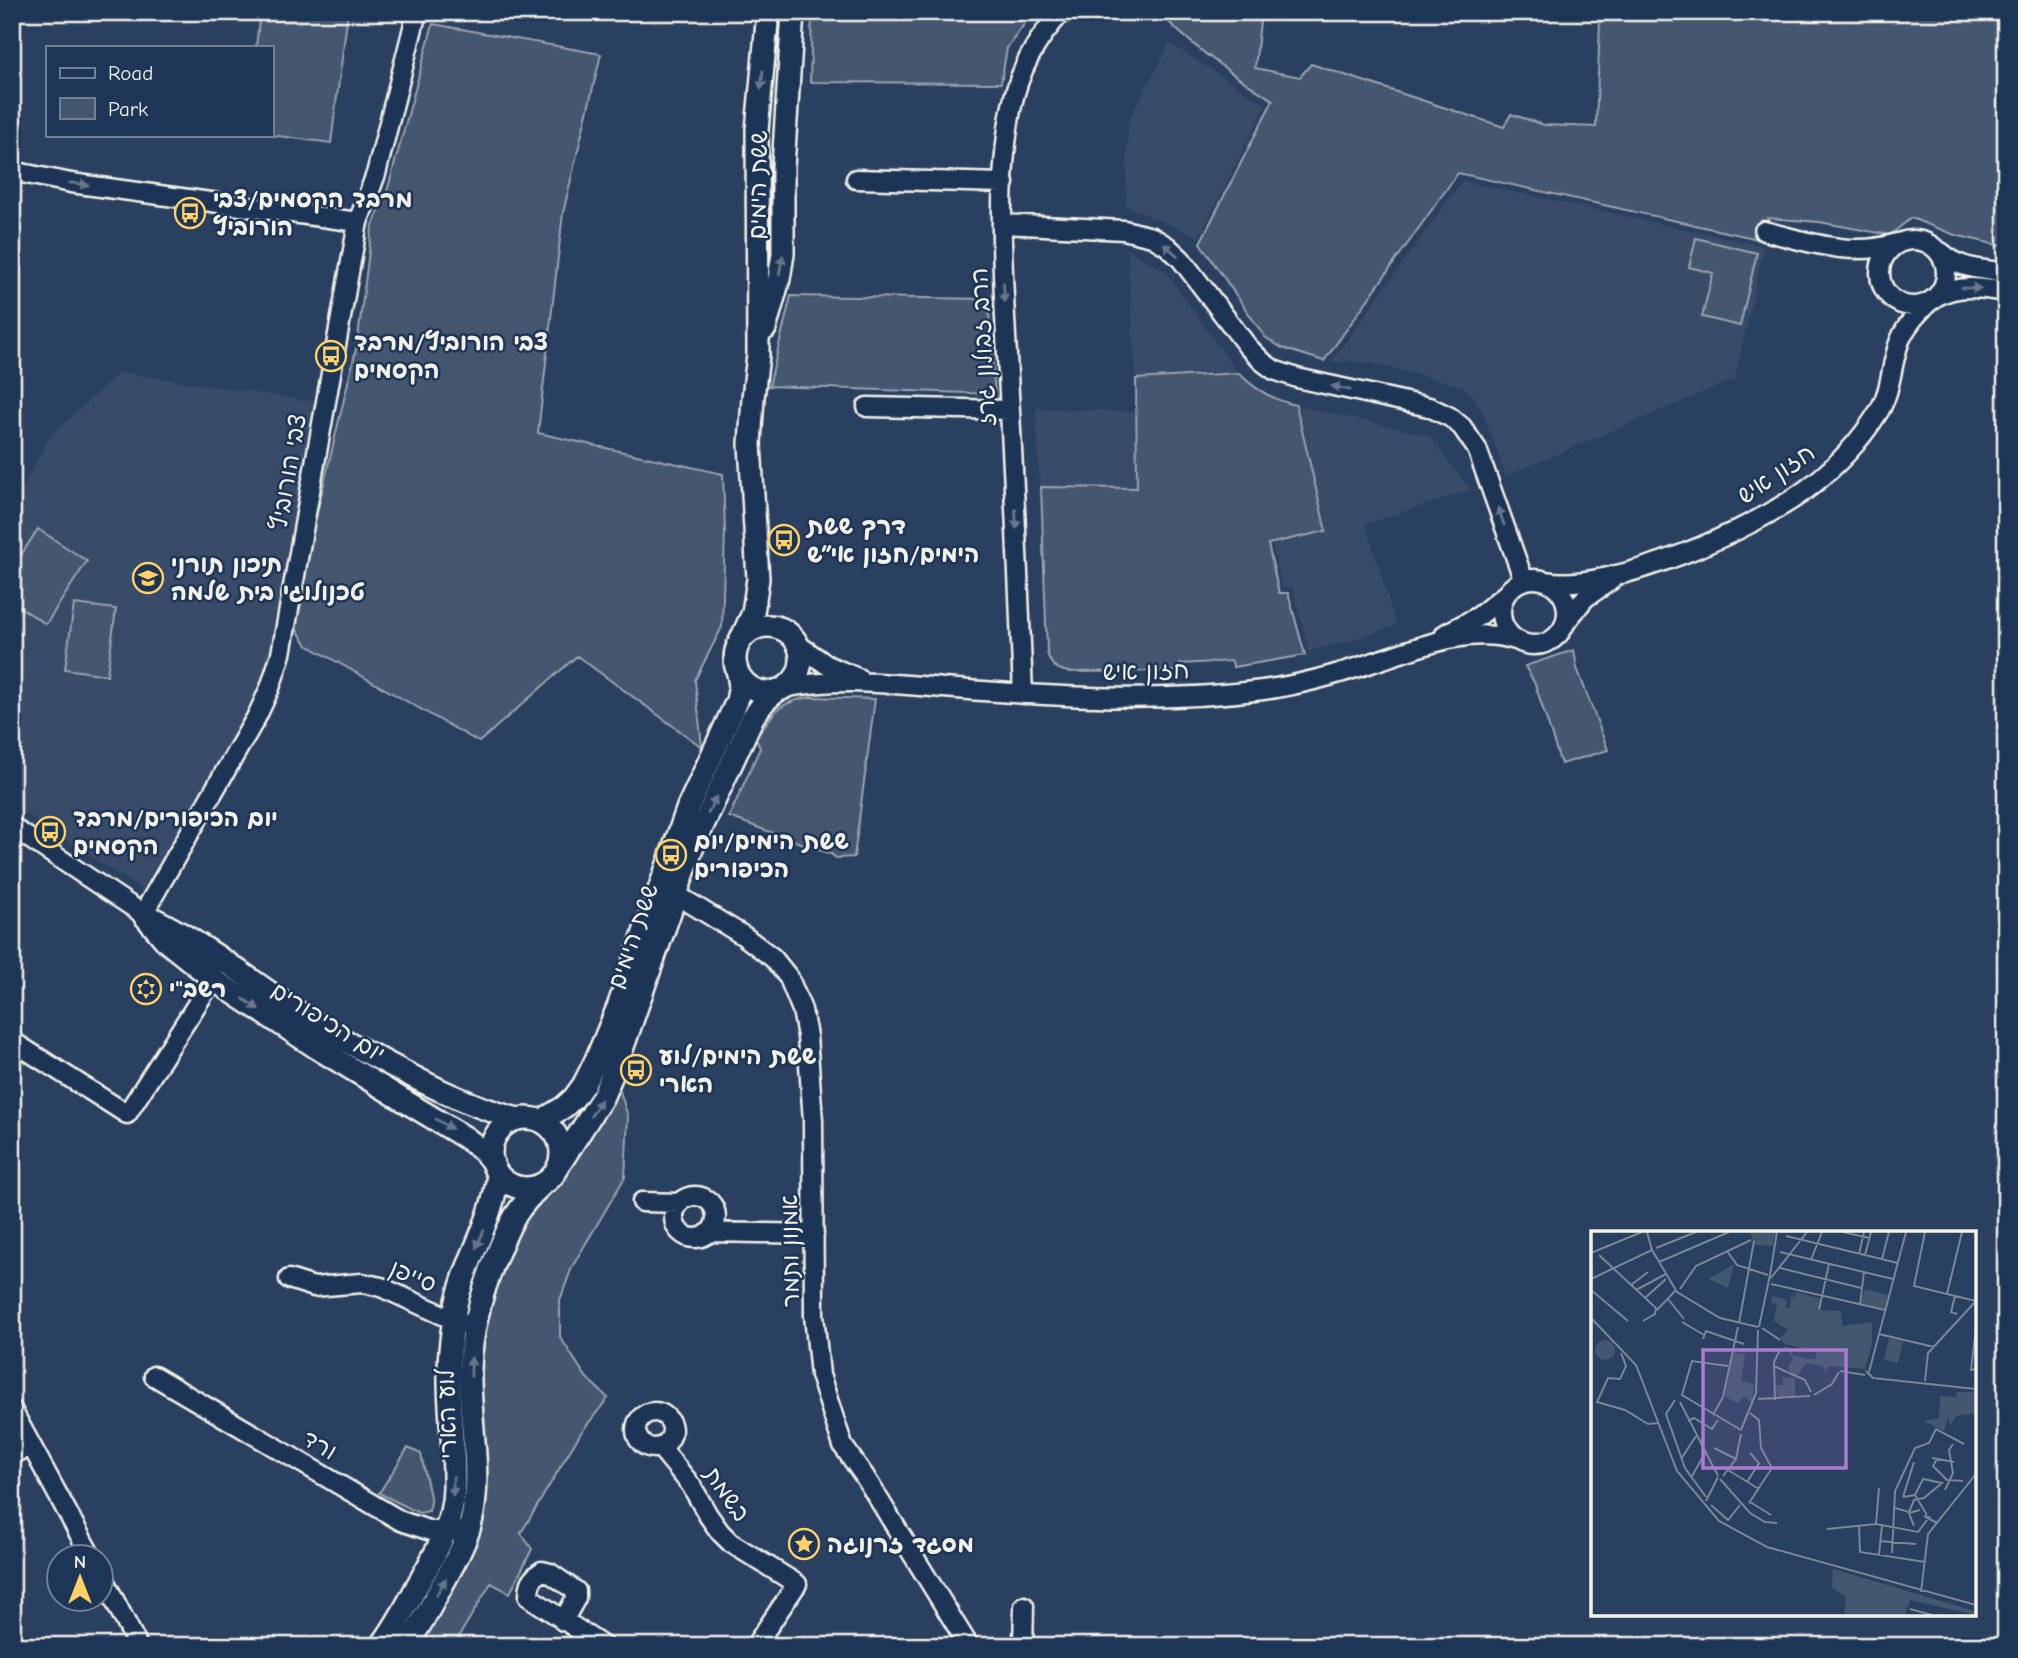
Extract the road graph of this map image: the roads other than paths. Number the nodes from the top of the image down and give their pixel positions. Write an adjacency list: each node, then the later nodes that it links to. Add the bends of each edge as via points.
1 (417, 12): 8 (street, צבי הורוביץ, via 376,174)
2 (768, 12): 19 (street, ששת הימים, one-way to 19, via 757,130)
3 (793, 12): 19 (street, ששת הימים, one-way to 3, via 783,254 783,167)
4 (1062, 12): 7 (street, הרב זבולון גרז, via 1035,47 1017,86)
5 (12, 171): 8 (street, one-way to 8)
6 (856, 179): 7 (street)
7 (1004, 183): 9 (street, הרב זבולון גרז)
8 (358, 222): 38 (street, צבי הורוביץ, via 281,654 257,716)
9 (1003, 224): 21 (street, הרב זבולון גרז, one-way to 21); 24 (street, one-way to 9, via 1477,449 1450,417 1429,407 1275,370 1248,347 1181,259 1152,237 1124,230)
10 (1765, 232): 13 (street)
11 (1900, 242): 12 (street, via 1919,240); 13 (street); 15 (street, via 1884,257 1880,273)
12 (1937, 249): 14 (street, via 1961,265); 17 (street, via 1947,273)
13 (1846, 250): 15 (street, via 1868,264)
14 (2006, 273)
15 (1884, 288): 17 (street, via 1894,300 1908,305); 18 (street, חזון איש, via 1895,324)
16 (2006, 292): 17 (street, one-way to 16, via 1957,288)
17 (1933, 299): 18 (street, חזון איש, via 1909,323)
18 (1897, 354): 23 (street, חזון איש, via 1878,412 1823,476 1783,505 1736,529)
19 (758, 355): 22 (street, ששת הימים, via 750,444)
20 (867, 407): 21 (street)
21 (1010, 410): 35 (street, הרב זבולון גרז, one-way to 35)
22 (759, 572): 28 (street, ששת הימים, via 770,609); 29 (street, ששת הימים, via 753,613)
23 (1626, 573): 25 (street, חזון איש, via 1584,582); 27 (street, חזון איש, via 1591,593)
24 (1524, 581): 25 (street); 26 (street)
25 (1546, 581): 27 (street, via 1564,597)
26 (1506, 594): 30 (street, via 1502,617 1508,632); 31 (street, חזון איש, via 1469,622)
27 (1566, 622): 30 (street, via 1558,635 1545,643)
28 (792, 638): 29 (street, via 773,626 762,626); 33 (street, חזון איש, via 836,670); 34 (street, via 800,653 799,669)
29 (741, 639): 32 (street, via 735,653)
30 (1519, 641): 31 (street, חזון איש, via 1496,635 1465,636)
31 (1405, 652): 35 (street, חזון איש, via 1264,690 1157,697)
32 (738, 674): 34 (street, via 752,688); 37 (street, ששת הימים, via 737,701 688,807)
33 (882, 684): 34 (street, חזון איש, via 831,682); 35 (street, חזון איש)
34 (781, 689): 37 (street, ששת הימים, one-way to 34, via 692,849 751,721 762,704)
35 (1023, 694)
36 (12, 827): 38 (street, יום הכיפורים)
37 (668, 889): 42 (street, ששת הימים, via 584,1084 565,1107); 43 (street, ששת הימים, one-way to 37, via 602,1098 618,1060); 49 (street, אמנון ותמר, via 744,936 773,958 789,978 807,1036)
38 (143, 914): 39 (street, יום הכיפורים, via 167,942); 41 (street, יום הכיפורים, via 178,931 361,1049 471,1103)
39 (213, 979): 40 (street, via 127,1114); 44 (street, יום הכיפורים, one-way to 44, via 467,1138)
40 (12, 1041)
41 (518, 1119): 42 (street); 44 (street, via 507,1123 494,1141 491,1152)
42 (541, 1121): 43 (street, via 550,1126 560,1145)
43 (559, 1166): 45 (street)
44 (496, 1168): 45 (street, via 515,1186); 51 (street, לוע הארי, one-way to 51, via 497,1188)
45 (544, 1183): 52 (street, לוע הארי, via 516,1213 488,1277)
46 (642, 1202): 47 (street)
47 (680, 1202): 48 (street, via 674,1213 679,1230 688,1237); 48 (street, via 698,1196 710,1202 715,1221)
48 (709, 1232): 49 (street)
49 (814, 1234): 69 (street, אמנון ותמר, via 820,1375 843,1446)
50 (289, 1279): 51 (street, סייפן, via 314,1287 362,1283 381,1287)
51 (454, 1320): 52 (street, סייפן); 58 (street, לוע הארי, one-way to 58, via 449,1372 454,1489)
52 (474, 1327): 59 (street, לוע הארי, one-way to 52, via 476,1490 470,1372)
53 (154, 1376): 58 (street, ורד, via 401,1521)
54 (12, 1410): 55 (street)
55 (31, 1445): 57 (street); 60 (street)
56 (660, 1447): 68 (street, בשמת, via 720,1532 796,1584)
57 (12, 1455)
58 (445, 1531): 59 (street, ורד); 65 (street, לוע הארי)
59 (468, 1531): 66 (street, לוע הארי, one-way to 59)
60 (83, 1542)
61 (116, 1603): 64 (street)
62 (1024, 1606): 70 (street)
63 (564, 1621): 67 (street)
64 (138, 1646)
65 (381, 1646)
66 (406, 1646)
67 (603, 1646)
68 (755, 1646)
69 (969, 1646)
70 (1023, 1646)

